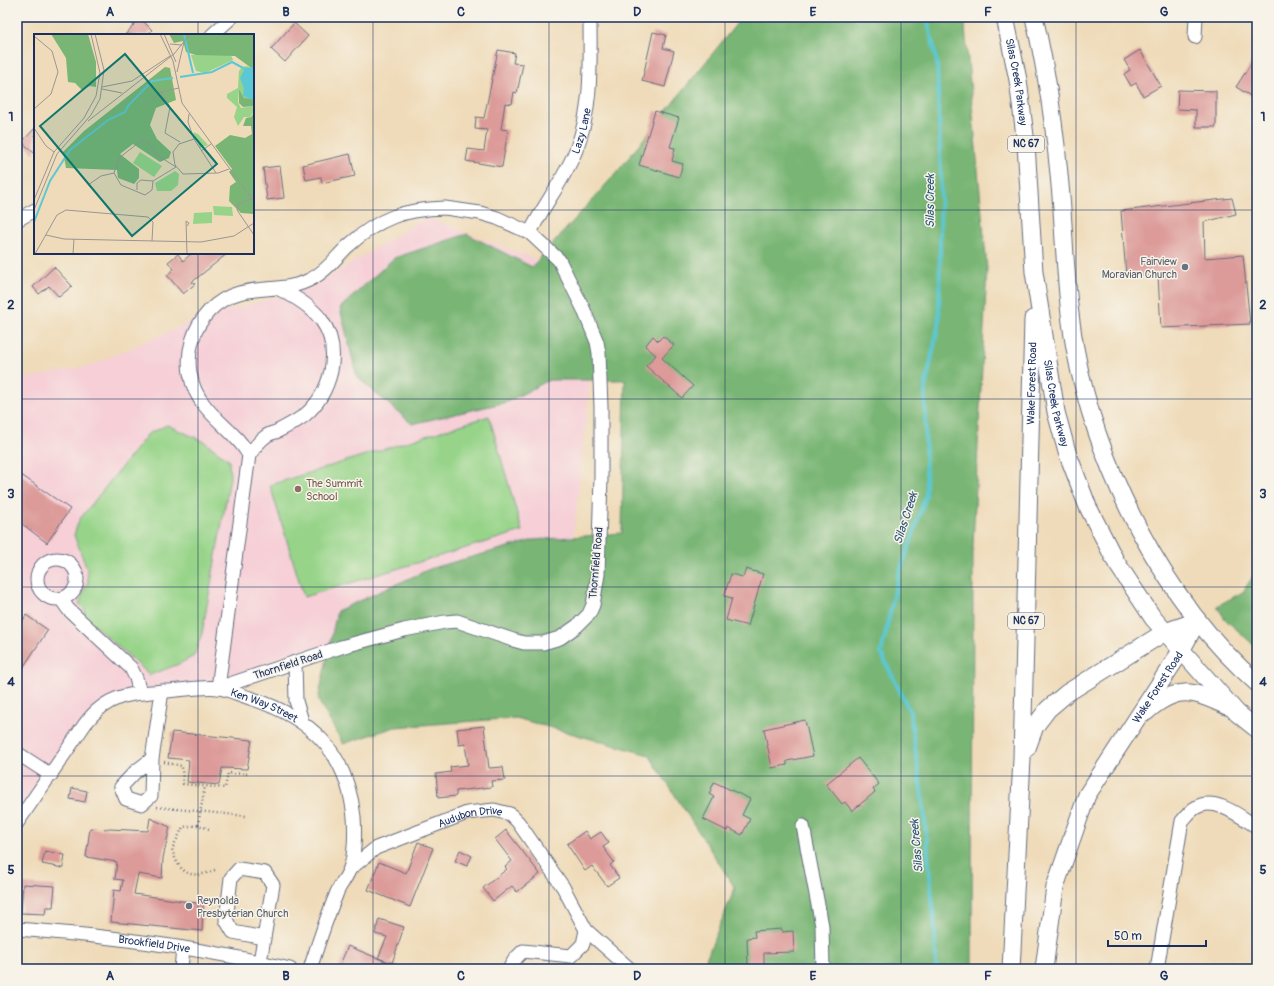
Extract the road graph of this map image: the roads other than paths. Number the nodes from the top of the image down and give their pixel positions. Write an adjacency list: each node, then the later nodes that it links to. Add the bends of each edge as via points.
1 (232, 17): 6 (street)
2 (590, 17): 10 (street, Lazy Lane, via 590,90 585,125 559,186 540,212)
3 (1005, 17): 11 (main road, Silas Creek Parkway / NC 67, via 1018,80 1024,130)
4 (1034, 17): 15 (main road, NC 67, via 1054,121 1066,274 1075,348 1091,420 1118,489 1152,554)
5 (1196, 17): 7 (street)
6 (213, 34)
7 (1194, 37)
8 (34, 211): 9 (street)
9 (17, 220)
10 (530, 233): 12 (street, Thornfield Road, via 498,218 480,213 444,208 409,212 386,218 371,228 347,246 323,272 313,278); 18 (street, Thornfield Road, via 559,260 583,308 597,342 599,354 601,478 598,566 593,605 589,614 560,638 543,643 524,643 457,621 404,630)
11 (1034, 272): 16 (main road, Silas Creek Parkway, via 1056,412 1067,452 1088,507 1116,562); 29 (main road, Wake Forest Road / NC 67)
12 (279, 289): 13 (street, via 303,301 319,317 332,342 332,364 329,379 316,403 306,414 266,436); 13 (street, Thornfield Road, via 249,291 219,301 199,321 191,349 190,369 196,393 204,406 238,438)
13 (249, 455): 20 (street)
14 (61, 599): 22 (street, via 68,609 131,668)
15 (1198, 620): 16 (main road, Wake Forest Road); 17 (main road, Wake Forest Road); 19 (main road, via 1226,653)
16 (1165, 632): 17 (main road, Silas Creek Parkway); 29 (main road, Wake Forest Road, via 1067,693 1048,709 1035,726)
17 (1181, 651): 23 (main road, Silas Creek Parkway); 25 (main road, Wake Forest Road)
18 (295, 662): 20 (street, Thornfield Road); 24 (street, via 296,701)
19 (1257, 683)
20 (218, 688): 21 (street, Ken Way Street); 24 (street, Ken Way Street, via 271,706)
21 (162, 691): 22 (street, Ken Way Street); 28 (street)
22 (140, 693): 30 (street, Ken Way Street, via 111,700 93,713)
23 (1233, 709): 25 (main road, via 1206,696 1177,693 1165,697); 26 (main road, Silas Creek Parkway)
24 (302, 721): 34 (street, Ken Way Street, via 322,739 342,770 354,817)
25 (1135, 721): 47 (main road, Wake Forest Road, via 1087,795 1055,887)
26 (1257, 729)
27 (17, 753): 30 (street)
28 (152, 759)
29 (1022, 759): 46 (main road, Wake Forest Road / NC 67)
30 (51, 775): 31 (street, Ken Way Street)
31 (17, 823)
32 (803, 826): 45 (street, via 822,926)
33 (1257, 826): 48 (street, via 1212,803 1195,807 1182,821)
34 (351, 868): 36 (street, Audubon Drive, via 376,848 467,813 494,810 510,814 563,887); 42 (street, Ken Way Street, via 336,893)
35 (17, 929): 38 (street, Brookfield Drive, via 74,933)
36 (586, 930): 43 (street, via 583,944 571,956 524,951); 44 (street)
37 (264, 938): 37 (street, via 273,885 265,873 239,869 231,878 226,920 233,932); 39 (street)
38 (183, 948): 39 (street, Brookfield Drive); 40 (street)
39 (260, 962): 41 (street, Brookfield Drive)
40 (181, 969)
41 (290, 969)
42 (310, 969)
43 (509, 969)
44 (630, 969)
45 (823, 969)
46 (1011, 969)
47 (1044, 969)
48 (1157, 969)

